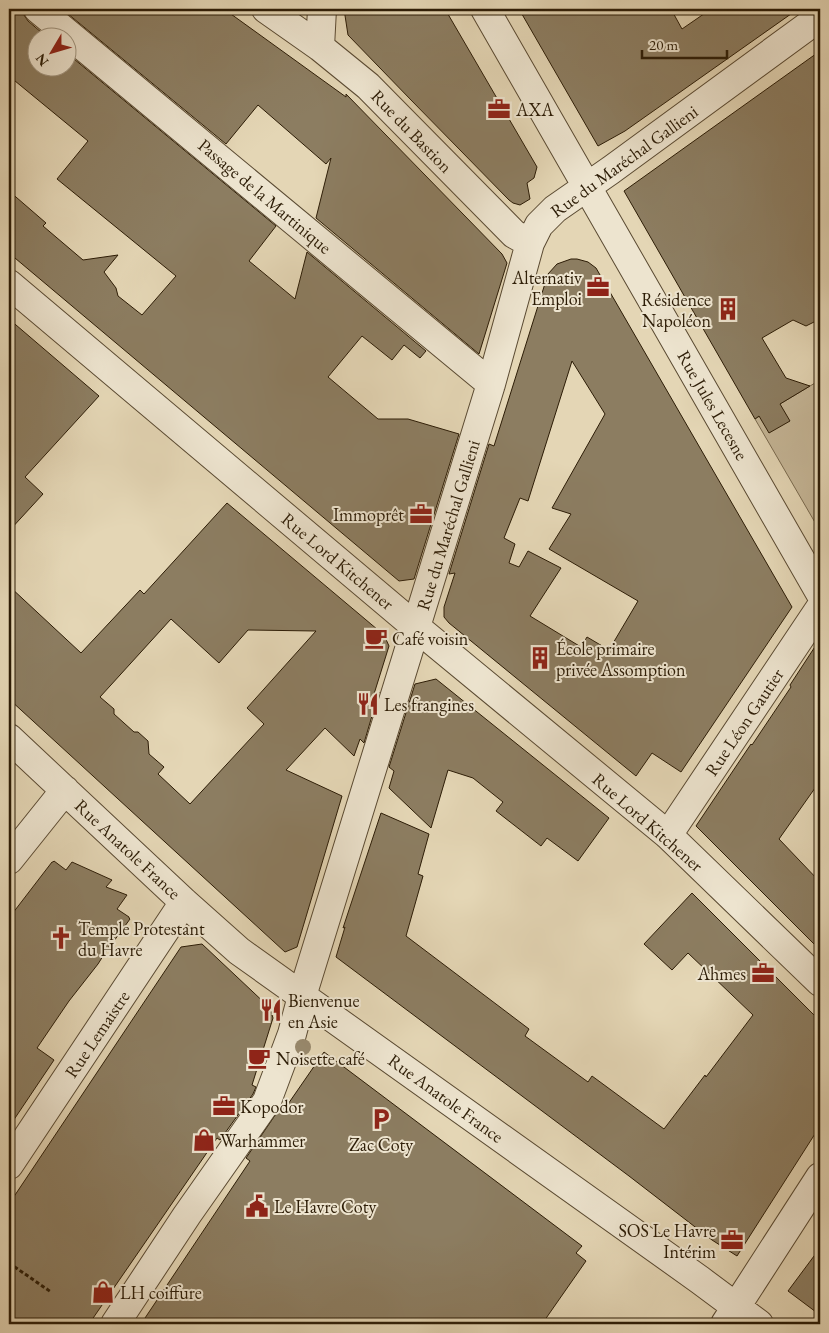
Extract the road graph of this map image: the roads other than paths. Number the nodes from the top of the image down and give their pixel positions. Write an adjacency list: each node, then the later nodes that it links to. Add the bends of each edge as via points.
1 (38, 9): 10 (street, Passage de la Martinique)
2 (266, 9): 6 (street, Rue du Bastion)
3 (322, 9): 6 (street)
4 (485, 9): 7 (street, Rue Jules Lecesne)
5 (820, 17): 7 (street, Rue du Maréchal Gallieni)
6 (320, 46): 8 (street, Rue du Bastion, via 368,86 514,234)
7 (588, 186): 8 (street, Rue du Maréchal Gallieni, via 555,209 539,225); 11 (street, Rue Jules Lecesne)
8 (530, 243): 10 (street, Rue du Maréchal Gallieni)
9 (9, 284): 13 (street, Rue Lord Kitchener)
10 (491, 384): 13 (street, Rue du Maréchal Gallieni)
11 (820, 593)
12 (820, 608): 16 (street, Rue Léon Gautier)
13 (417, 628): 16 (street, Rue Lord Kitchener); 20 (street, Rue du Maréchal Gallieni)
14 (9, 738): 15 (street, Rue Anatole France)
15 (65, 790): 17 (street); 18 (street, Rue Anatole France)
16 (668, 835): 19 (street, Rue Lord Kitchener)
17 (9, 860)
18 (184, 902): 20 (street, Rue Anatole France, via 239,951); 21 (street, Rue Lemaistre)
19 (820, 982)
20 (302, 996): 23 (street, Rue Anatole France); 24 (street, Rue du Maréchal Gallieni, via 292,1034 267,1101)
21 (9, 1165)
22 (820, 1178): 23 (street)
23 (730, 1316): 25 (street, Rue Anatole France)
24 (115, 1324)
25 (759, 1324)

